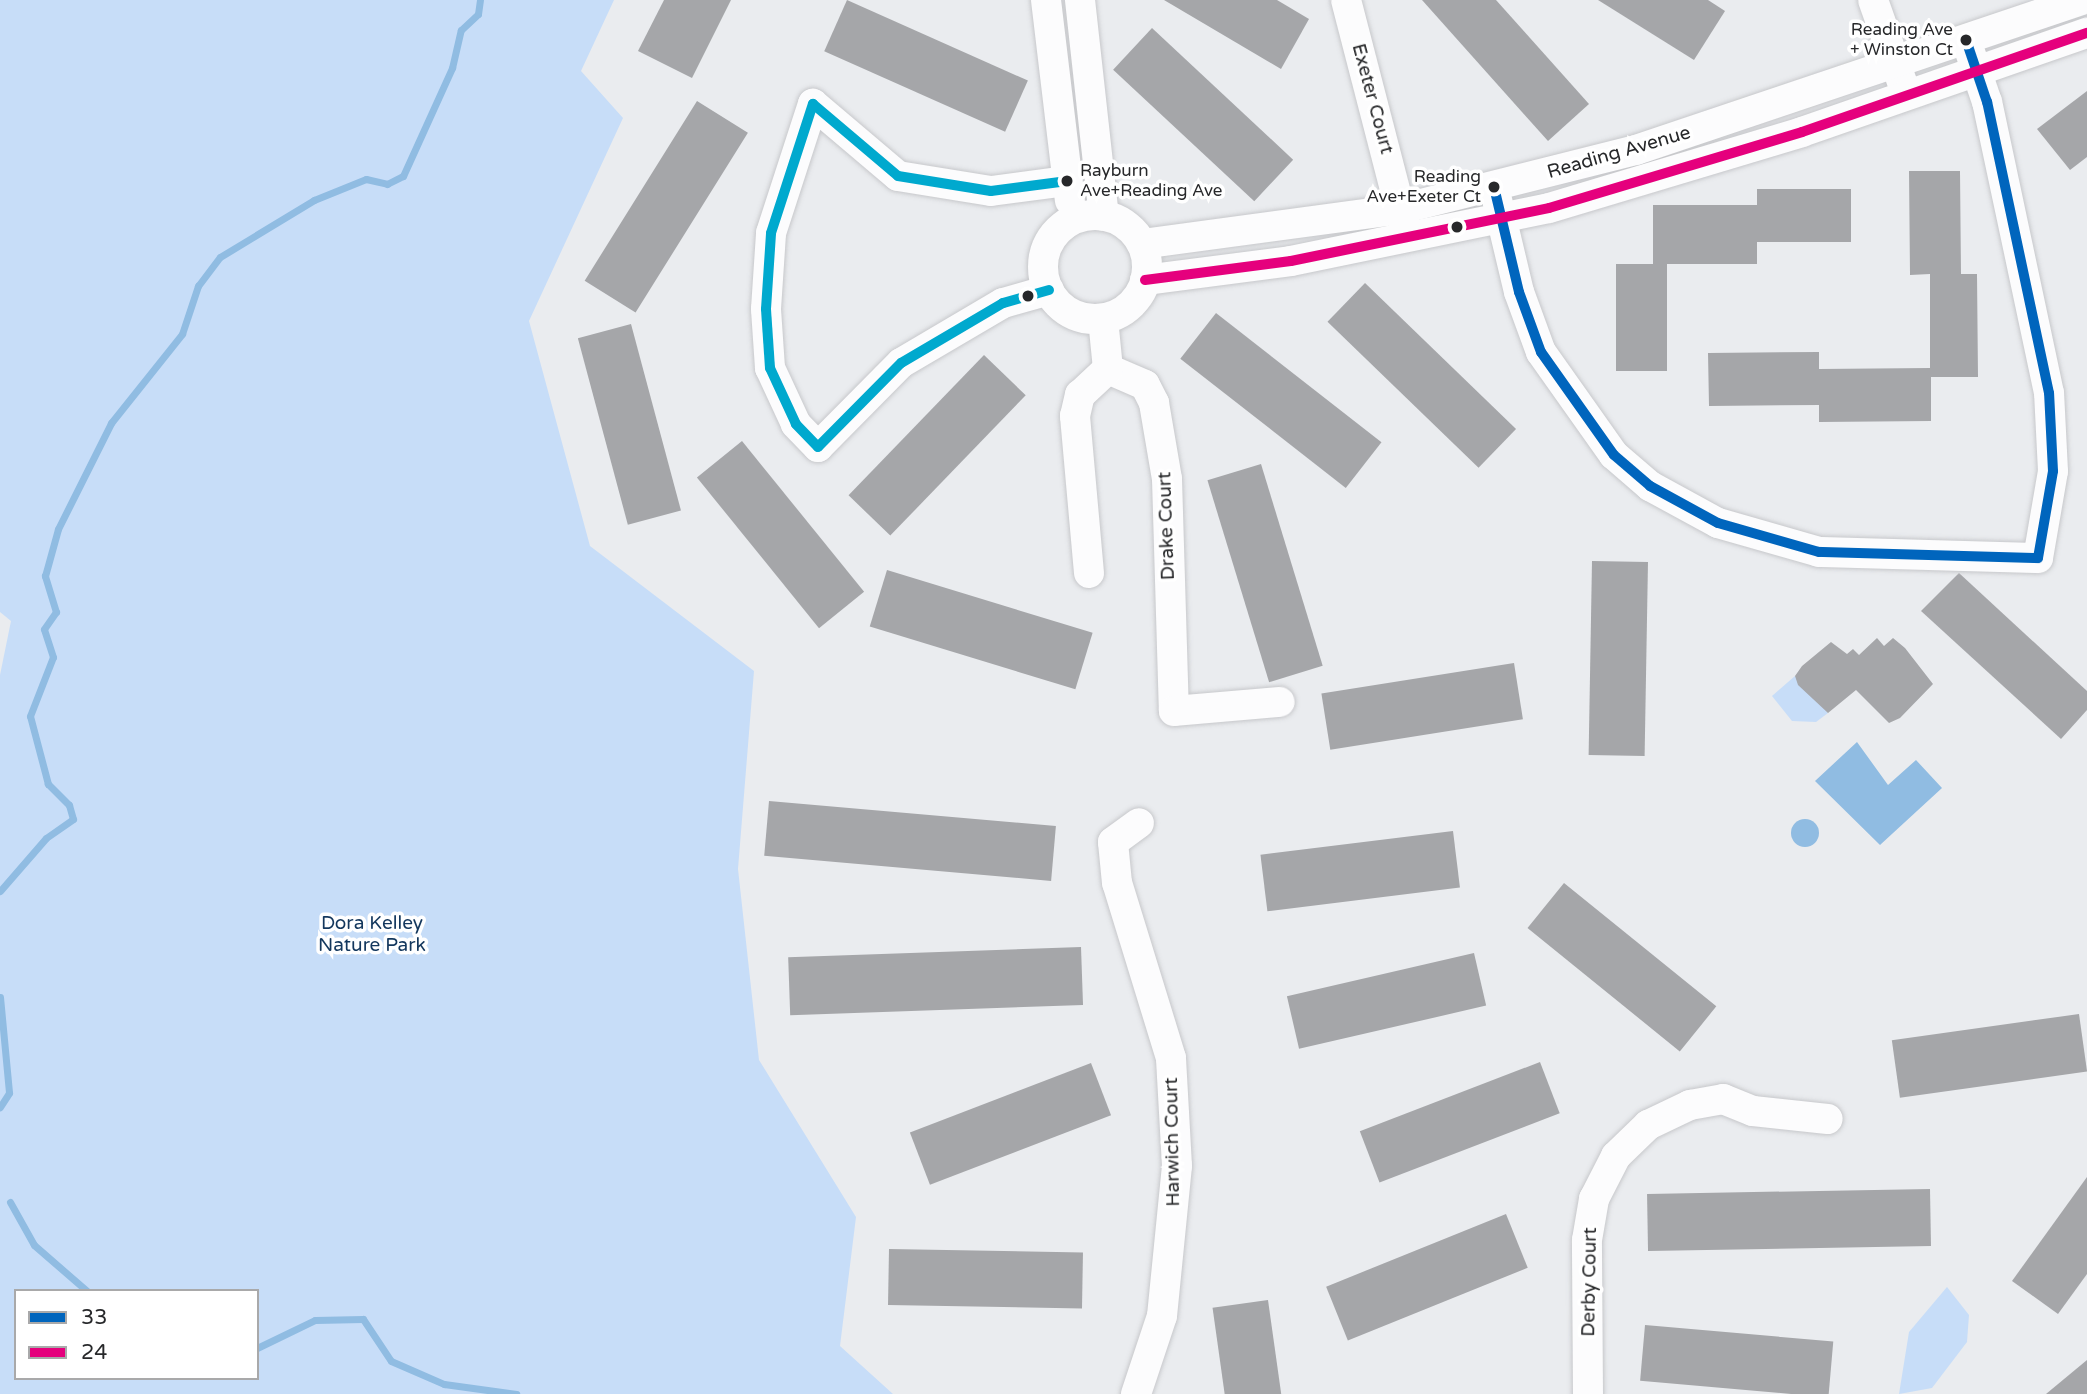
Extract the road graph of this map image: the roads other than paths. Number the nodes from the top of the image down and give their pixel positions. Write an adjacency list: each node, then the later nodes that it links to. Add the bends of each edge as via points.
1 (1046, 0): 11 (street)
2 (1080, 0): 14 (street)
3 (1346, 0): 13 (street, Exeter Court)
4 (1873, 0): 8 (street)
5 (2081, 0): 7 (street, Reading Avenue)
6 (2087, 33): 9 (street, Reading Avenue)
7 (1966, 40): 8 (street, Reading Avenue); 9 (street)
8 (1896, 65): 10 (street); 12 (street, Reading Avenue, via 1636,150)
9 (1977, 69): 10 (street, Reading Avenue); 15 (street, via 2036,317 2049,393 2053,471 2038,558 1819,552 1730,527 1679,505 1614,455 1541,352)
10 (1906, 95): 15 (street, Reading Avenue, via 1689,168)
11 (1067, 181): 16 (street); 20 (street, via 991,191 898,176 813,103 771,233 766,309 771,368 796,424 818,447 901,363 1003,303)
12 (1494, 187): 13 (street, Reading Avenue); 15 (street)
13 (1401, 209): 17 (street, Exeter Court); 18 (street, Reading Avenue)
14 (1104, 216): 16 (street); 18 (street, via 1120,221)
15 (1501, 219): 17 (street, Reading Avenue)
16 (1072, 220): 20 (street, via 1049,243 1044,258)
17 (1408, 239): 19 (street, Reading Avenue)
18 (1142, 244): 19 (street)
19 (1145, 280): 21 (street, via 1132,305)
20 (1049, 290): 21 (street, via 1071,313)
21 (1102, 319): 22 (street)
22 (1108, 369): 23 (street, via 1080,395 1075,416); 24 (street, Drake Court, via 1145,385 1154,403 1167,479 1174,711)
23 (1089, 573)
24 (1280, 702)
25 (1139, 823): 27 (street, Harwich Court, via 1113,842 1117,883 1171,1058 1177,1166 1162,1316)
26 (1828, 1119): 28 (street, Derby Court, via 1753,1111 1723,1099 1690,1105 1648,1125 1616,1156 1594,1199 1587,1240)
27 (1136, 1394)
28 (1588, 1394)

